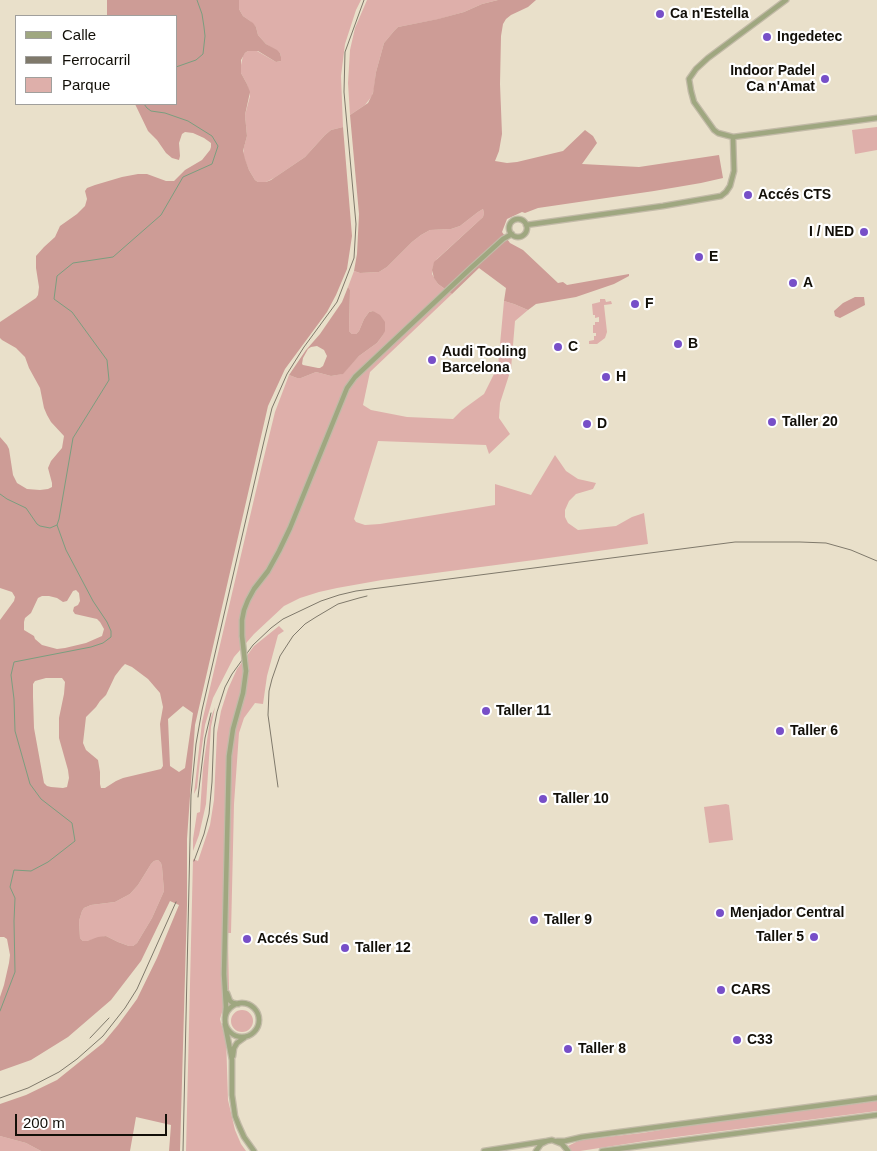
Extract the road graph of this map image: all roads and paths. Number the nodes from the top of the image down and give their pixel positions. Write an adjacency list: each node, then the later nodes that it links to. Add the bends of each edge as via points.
1 (786, 0): 3 (street, via 708,58 689,79 694,102 714,130)
2 (877, 118): 3 (street)
3 (733, 137): 4 (street, via 734,171 730,186 721,196)
4 (526, 225): 5 (street, via 523,236); 5 (street, via 522,220 514,220 509,226)
5 (512, 234): 6 (street, bridge, via 471,268 347,388 280,551 244,610 242,636 246,670 229,756)
6 (225, 990): 7 (street, via 230,1001); 8 (street)
7 (238, 1004): 8 (street, via 229,1009); 9 (street, via 252,1007 258,1016 257,1027)
8 (225, 1021): 9 (street, via 234,1035); 10 (street)
9 (249, 1035): 10 (street, via 237,1043)
10 (232, 1060): 15 (street, via 235,1116)
11 (877, 1098): 14 (street)
12 (877, 1115): 19 (street)
13 (547, 1141): 14 (street); 16 (street); 17 (street)
14 (557, 1141): 18 (street)
15 (254, 1151)
16 (484, 1151)
17 (536, 1151)
18 (568, 1151)
19 (602, 1151)

